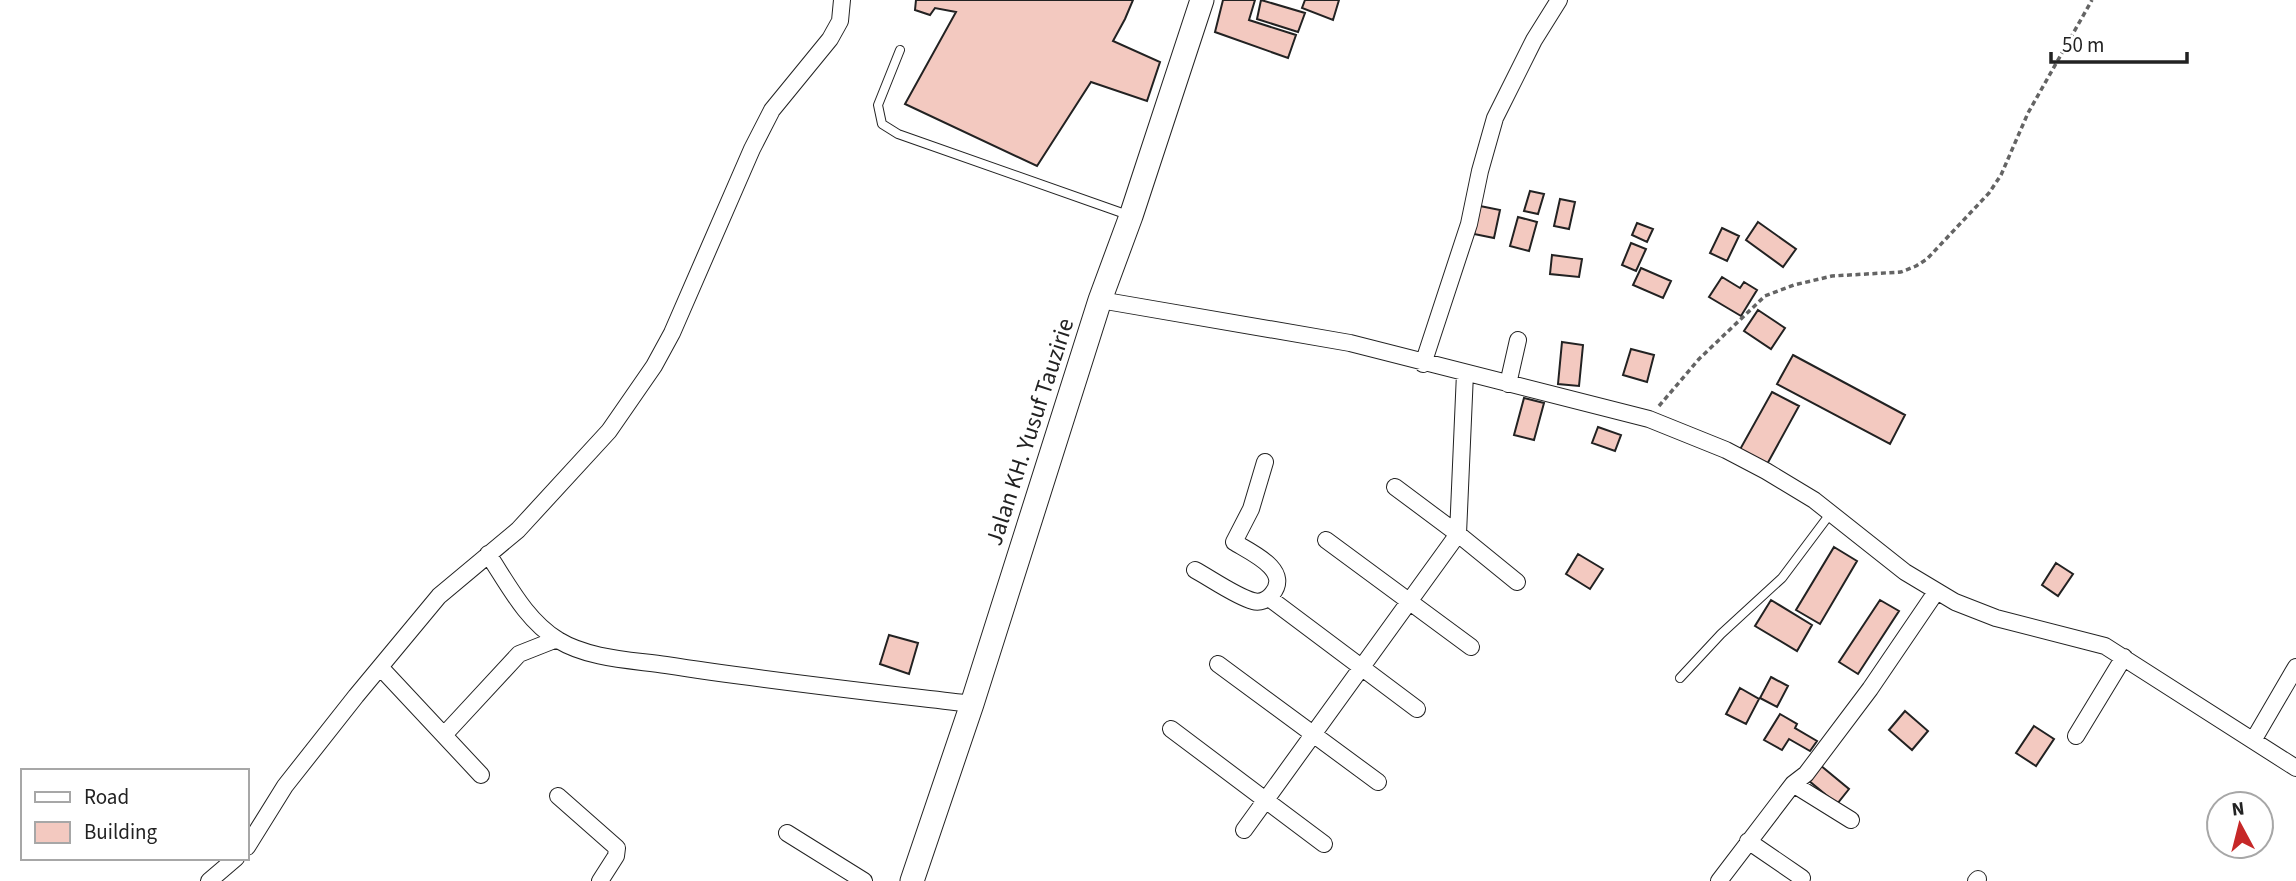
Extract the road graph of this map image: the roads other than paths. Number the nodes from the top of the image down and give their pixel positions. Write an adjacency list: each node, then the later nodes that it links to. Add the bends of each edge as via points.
1 (842, 0): 16 (street, via 840,21 830,39 772,110 654,366 609,431 519,530)
2 (1202, 0): 5 (main road, Jalan KH. Yusuf Tauzirie)
3 (1559, 0): 8 (street, via 1495,118 1469,223)
4 (900, 50): 5 (lane, via 878,105 882,124 898,134)
5 (1131, 216): 6 (main road, Jalan KH. Yusuf Tauzirie)
6 (1100, 300): 8 (street, via 1350,343); 30 (main road, Jalan KH. Yusuf Tauzirie)
7 (1518, 340): 10 (street)
8 (1423, 364): 9 (street)
9 (1465, 373): 10 (street); 14 (street)
10 (1508, 384): 13 (street, via 1648,419 1726,450 1814,500)
11 (1265, 462): 20 (street, via 1251,509 1234,542 1273,569 1278,583)
12 (1395, 487): 14 (street)
13 (1829, 514): 19 (street); 29 (lane, via 1782,578)
14 (1458, 534): 18 (street); 21 (street)
15 (1326, 540): 21 (street)
16 (488, 554): 22 (street, via 526,612); 26 (street, via 439,596)
17 (1195, 570): 20 (street, via 1252,601)
18 (1517, 582)
19 (1936, 592): 24 (street, via 1996,618 2105,646); 40 (street, via 1870,689 1806,774)
20 (1269, 598): 27 (street)
21 (1409, 601): 23 (street); 27 (street)
22 (557, 639): 30 (street, via 622,659); 34 (street, via 519,654)
23 (1471, 647)
24 (2123, 657): 35 (street); 36 (street)
25 (1218, 664): 33 (street)
26 (380, 667): 34 (street); 48 (street, via 274,800)
27 (1362, 667): 31 (street); 33 (street)
28 (2296, 667): 36 (street)
29 (1680, 678)
30 (972, 704): 54 (main road, Jalan KH. Yusuf Tauzirie)
31 (1417, 709)
32 (1171, 729): 42 (street)
33 (1313, 734): 39 (street); 42 (street)
34 (444, 735): 38 (street)
35 (2076, 736)
36 (2254, 740): 37 (street)
37 (2296, 768)
38 (481, 775)
39 (1378, 782)
40 (1793, 784): 43 (street); 46 (street)
41 (558, 796): 52 (street, via 617,848)
42 (1266, 801): 44 (street); 47 (street)
43 (1851, 820)
44 (1244, 830)
45 (787, 833): 53 (street)
46 (1748, 841): 50 (street); 55 (street)
47 (1324, 844)
48 (248, 846)
49 (234, 860): 51 (street)
50 (1802, 878)
51 (209, 881)
52 (600, 881)
53 (864, 881)
54 (912, 881)
55 (1719, 881)

